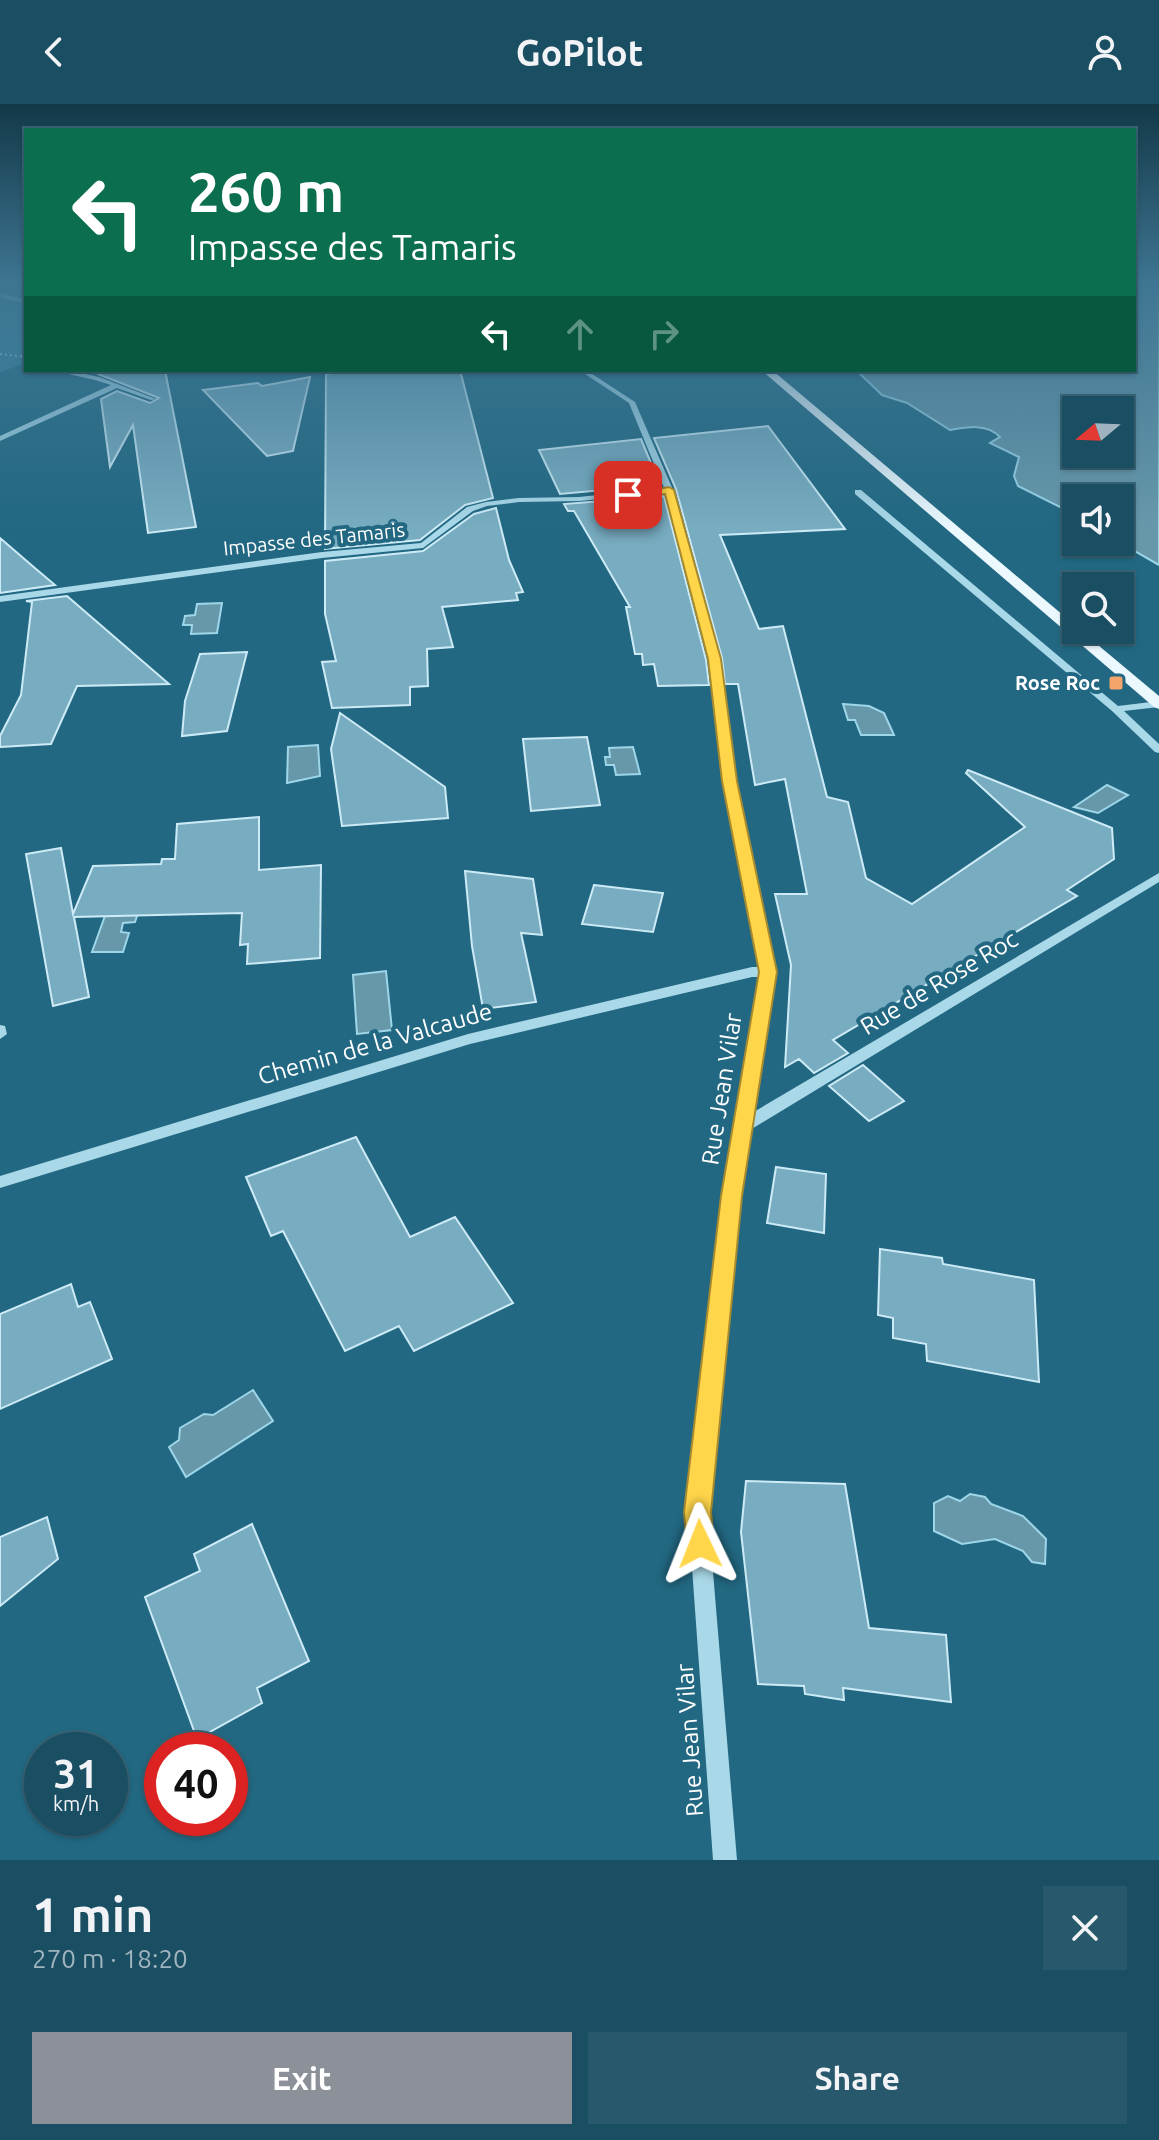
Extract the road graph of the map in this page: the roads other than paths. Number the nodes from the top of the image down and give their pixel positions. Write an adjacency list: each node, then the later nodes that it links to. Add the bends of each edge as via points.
1 (70, 372): 4 (street)
2 (585, 372): 7 (street, Rue Jean Vilar, via 632,402)
3 (768, 372): 10 (main road)
4 (117, 385): 5 (street); 6 (street)
5 (153, 399)
6 (0, 439)
7 (669, 490): 9 (street, Impasse des Tamaris, via 486,504 470,509 423,545); 14 (street, Rue Jean Vilar, via 714,659 729,781)
8 (858, 492): 11 (street)
9 (0, 599)
10 (1159, 704): 11 (street)
11 (1116, 709): 12 (street)
12 (1159, 750)
13 (1159, 877): 15 (street, Rue de Rose Roc)
14 (768, 972): 15 (street, Rue Jean Vilar); 16 (street, Chemin de la Valcaude, via 468,1039)
15 (742, 1127): 17 (street, Rue Jean Vilar, via 698,1512)
16 (0, 1182)
17 (725, 1860)

